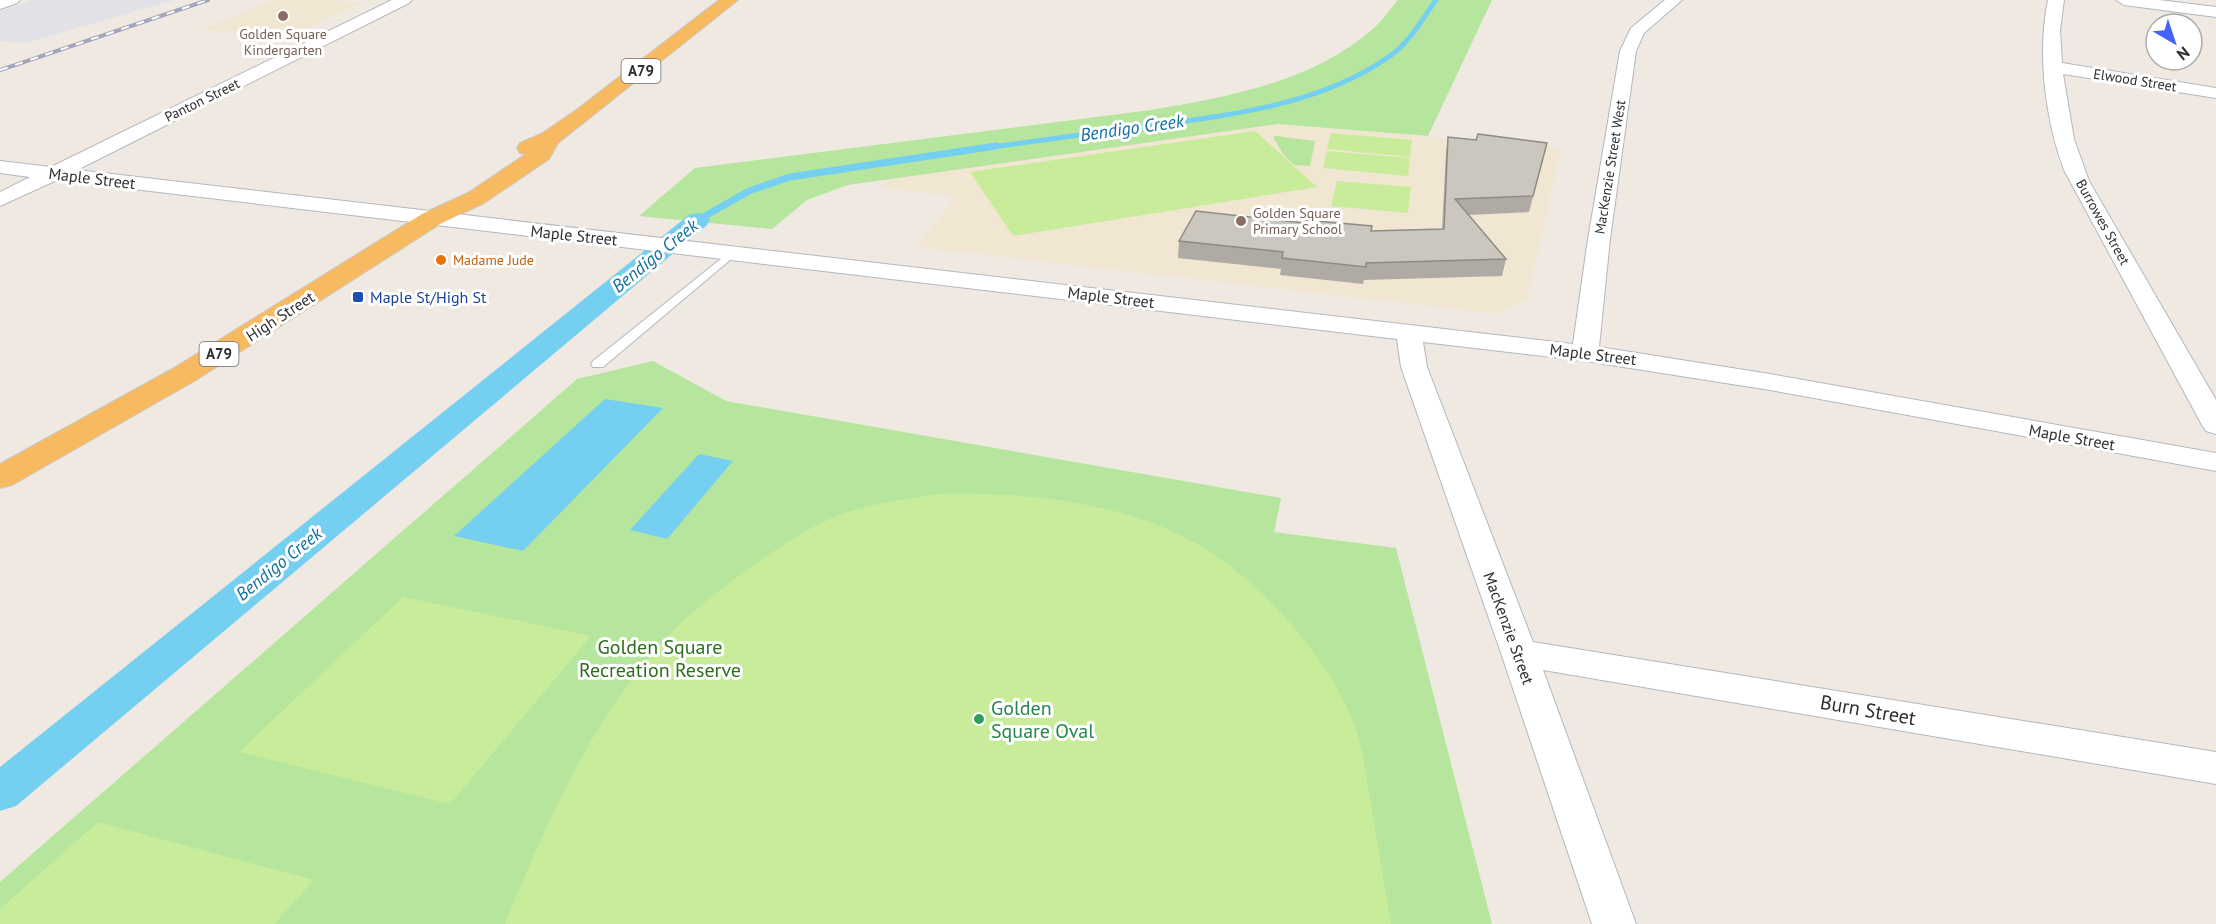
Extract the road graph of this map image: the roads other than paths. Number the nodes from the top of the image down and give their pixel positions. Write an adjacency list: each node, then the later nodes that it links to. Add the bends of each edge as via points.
1 (12, 0): 7 (street)
2 (404, 0): 12 (street, Panton Street)
3 (730, 0): 14 (highway, High Street / A79, via 549,139 541,154 525,166 477,198)
4 (1674, 0): 17 (street, MacKenzie Street West, via 1637,31 1628,51)
5 (2124, 0): 8 (street)
6 (2050, 1): 9 (street, Burrowes Street)
7 (0, 4)
8 (2216, 12)
9 (2054, 67): 10 (street, Elwood Street); 19 (street, Burrowes Street, via 2063,135 2079,181)
10 (2216, 93)
11 (0, 167): 12 (street, Maple Street)
12 (53, 173): 13 (street, Panton Street); 14 (street, Maple Street)
13 (0, 200)
14 (431, 219): 15 (street, Maple Street); 21 (highway, High Street / A79, via 185,374)
15 (732, 253): 16 (street, Maple Street); 18 (lane)
16 (1408, 332): 17 (street, Maple Street); 22 (street, MacKenzie Street, via 1414,367)
17 (1585, 353): 20 (street, Maple Street, via 1759,380)
18 (598, 364)
19 (2216, 425)
20 (2216, 462)
21 (0, 478)
22 (1519, 653): 23 (street, Burn Street); 24 (street, MacKenzie Street)
23 (2216, 768)
24 (1614, 924)

